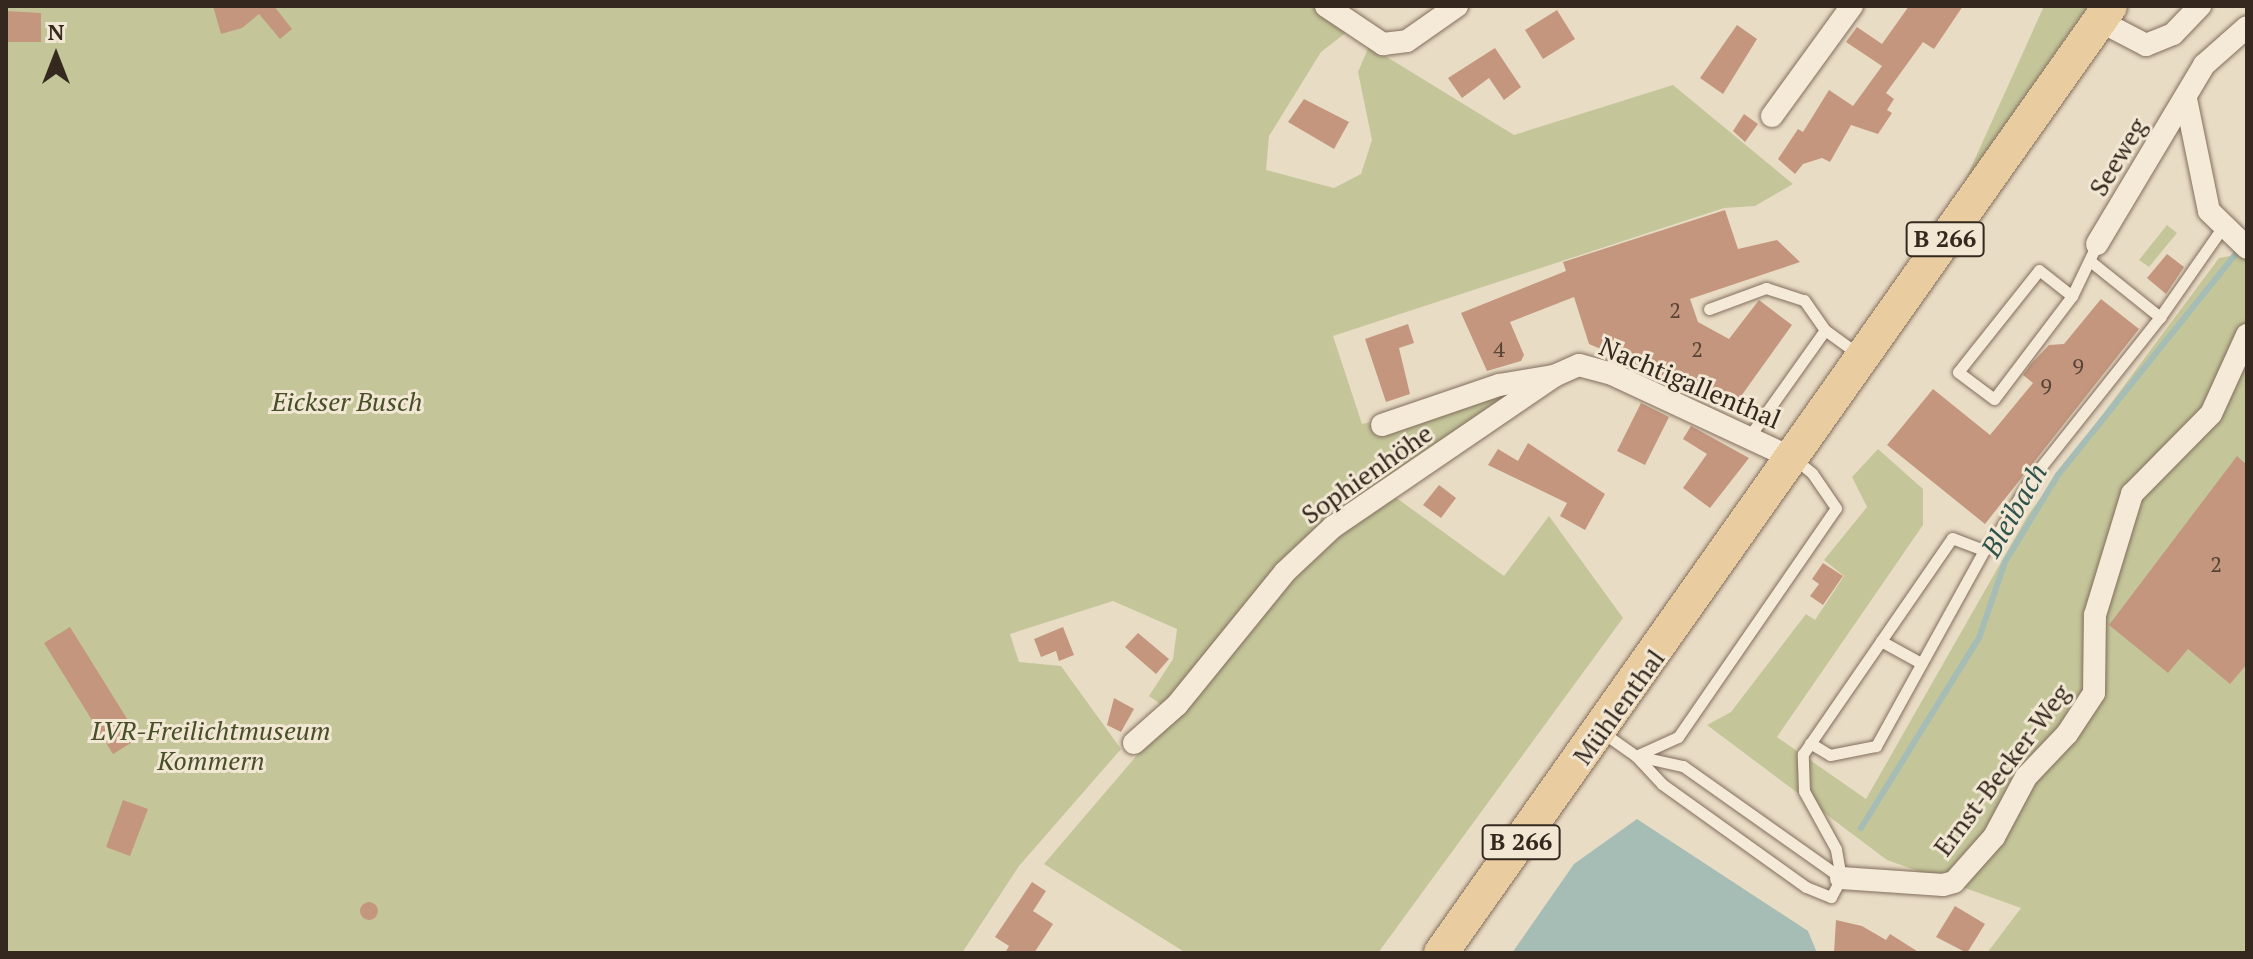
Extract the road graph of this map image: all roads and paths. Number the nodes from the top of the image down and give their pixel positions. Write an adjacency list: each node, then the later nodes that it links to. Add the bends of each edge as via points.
1 (1326, 6): 2 (street, via 1383,44 1407,41)
2 (1457, 6)
3 (1852, 6): 8 (street)
4 (2200, 6): 5 (street, via 2173,34 2146,45)
5 (2105, 14): 16 (main road, B 266)
6 (2247, 27): 7 (street, Seeweg, via 2204,65)
7 (2186, 99): 9 (street, Seeweg, via 2209,211); 10 (street, Seeweg)
8 (1772, 116)
9 (2236, 239): 13 (lane)
10 (2094, 253): 11 (lane); 13 (lane)
11 (2072, 296): 11 (lane, via 2039,270 1958,372 1994,399)
12 (1709, 309): 14 (lane, via 1766,288 1804,300)
13 (2160, 317): 21 (lane, via 2028,483)
14 (1825, 330): 16 (lane); 19 (lane)
15 (2247, 335): 28 (street, Ernst-Becker-Weg, via 2211,414 2132,494 2095,615 2094,693 2067,734 2026,777 1994,837 1954,882 1943,885)
16 (1862, 357): 20 (main road, B 266)
17 (1554, 376): 18 (street, Nachtigallenthal, via 1499,385); 19 (street, Nachtigallenthal, via 1579,365 1612,374); 25 (street, Sophienhöhe, via 1333,527 1285,572 1177,705)
18 (1382, 425)
19 (1749, 437): 20 (street, Nachtigallenthal)
20 (1792, 458): 24 (main road, Mühlenthal / B 266); 27 (lane, via 1812,473 1836,508 1678,737)
21 (1984, 550): 22 (lane, via 1952,538); 23 (lane)
22 (1881, 641): 23 (lane); 26 (lane)
23 (1921, 663): 26 (lane, via 1876,746 1830,755)
24 (1602, 731): 27 (lane); 29 (main road, Mühlenthal / B 266)
25 (1134, 743)
26 (1810, 743): 28 (lane, via 1800,768 1804,791 1836,849)
27 (1636, 756): 28 (lane, via 1683,766); 28 (lane, Ernst-Becker-Weg, via 1662,784 1806,887 1831,897)
28 (1841, 878)
29 (1441, 953)

